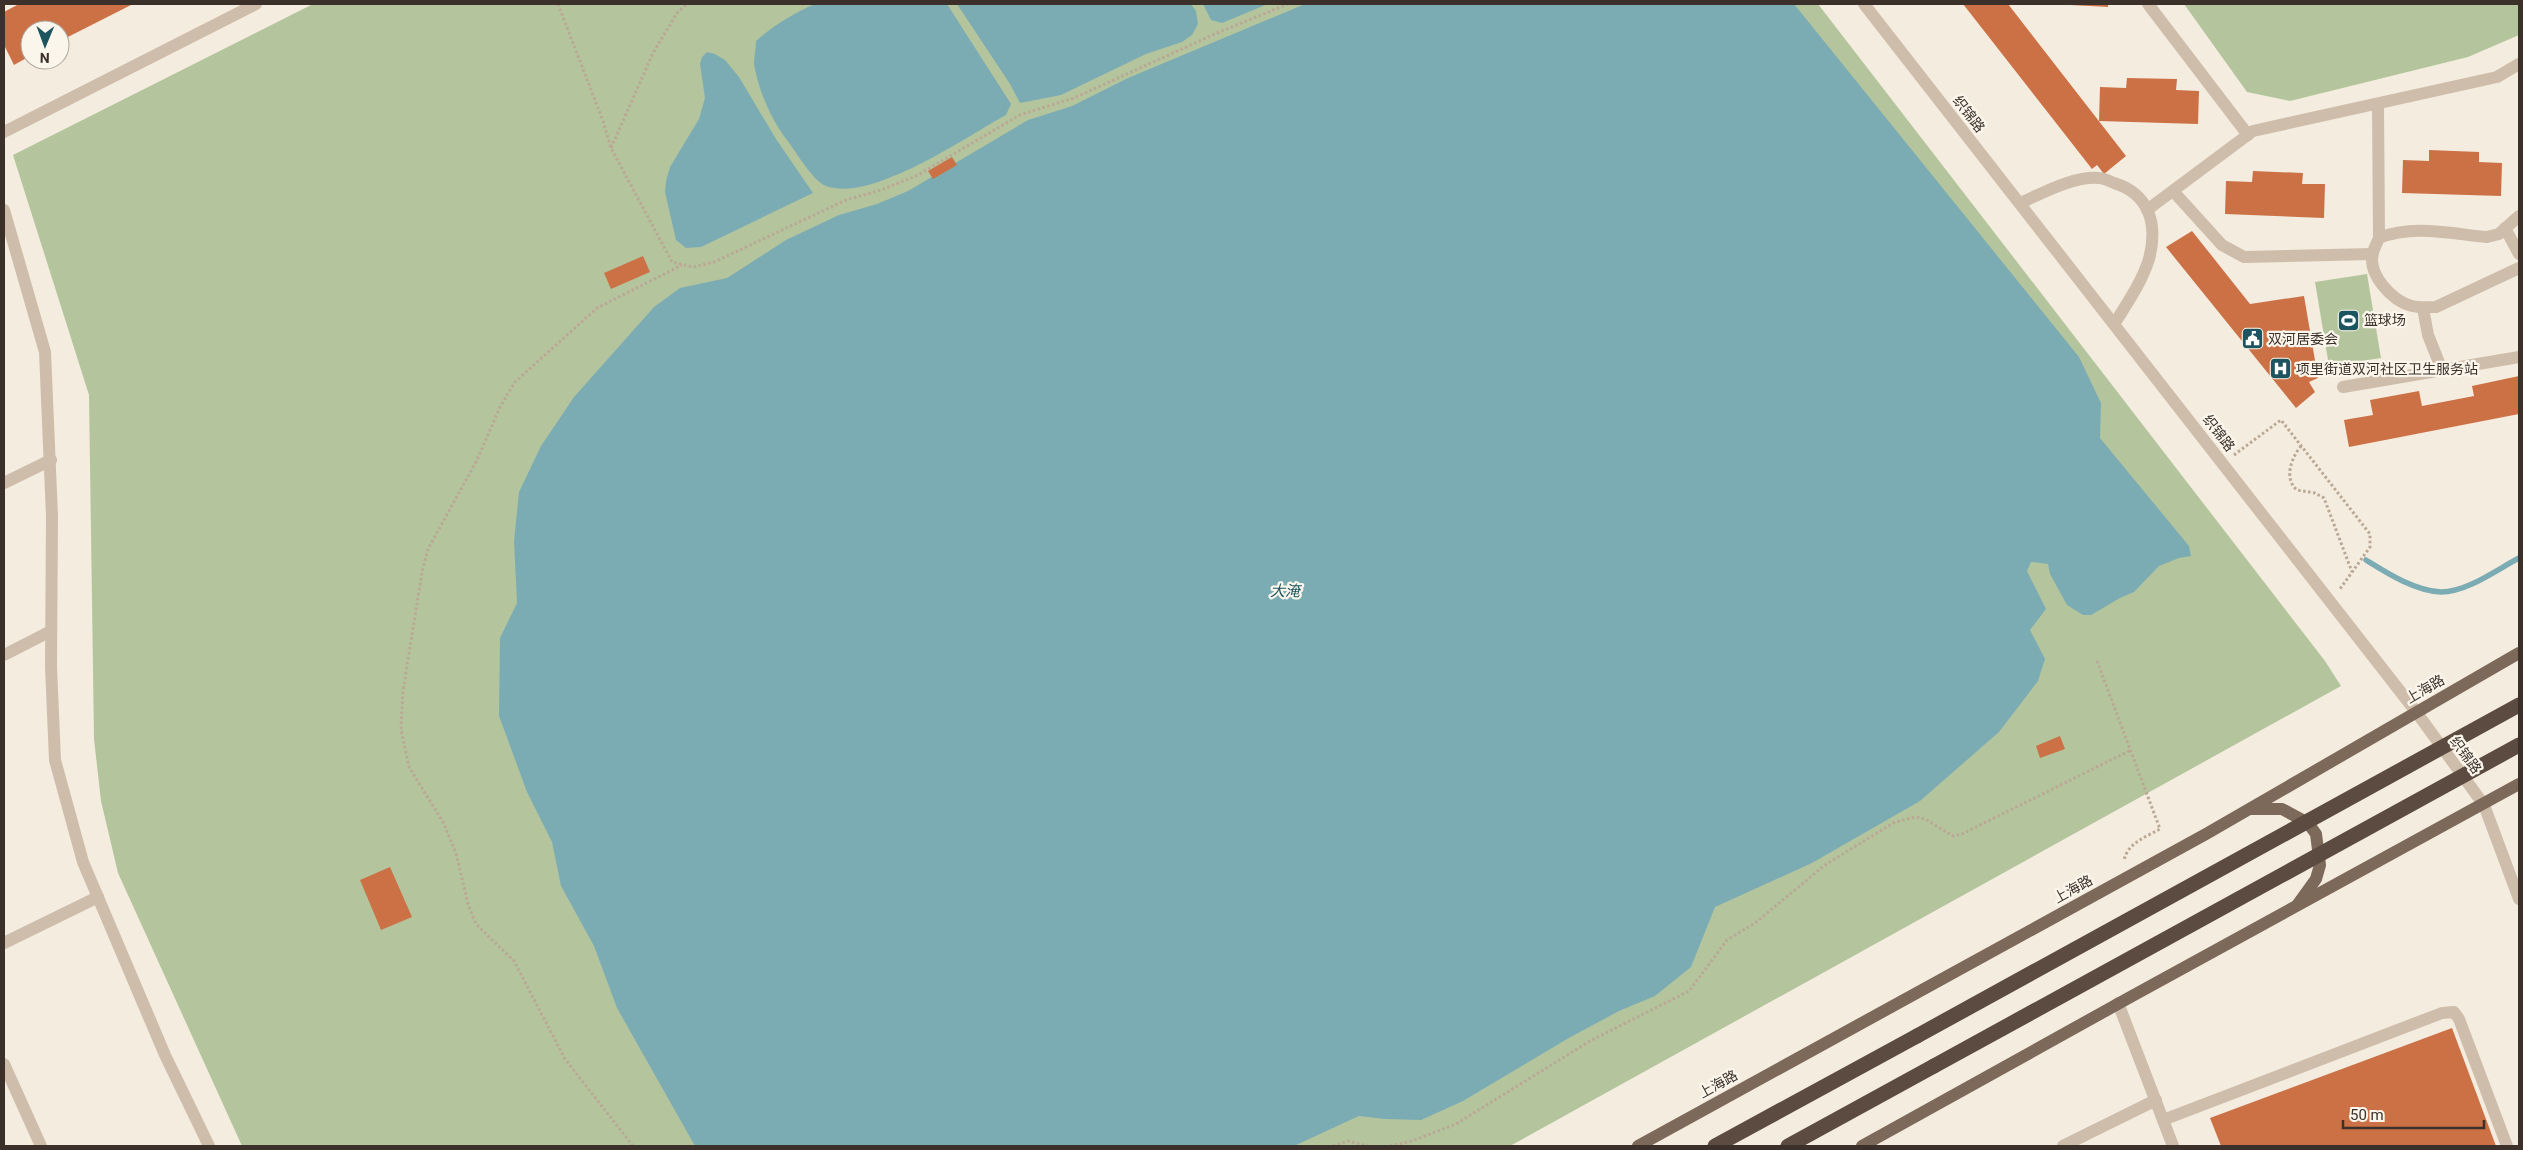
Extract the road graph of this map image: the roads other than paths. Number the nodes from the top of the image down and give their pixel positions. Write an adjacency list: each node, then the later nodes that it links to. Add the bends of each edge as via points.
1 (256, 4): 4 (street)
2 (1864, 4): 10 (street, 织锦路)
3 (2148, 4): 8 (street)
4 (238, 8): 7 (street)
5 (2519, 64): 6 (street, via 2498,77)
6 (2378, 104): 8 (street, via 2253,131); 15 (street)
7 (4, 132)
8 (2248, 135): 9 (street)
9 (2173, 191): 12 (street); 16 (street, via 2222,245 2244,257)
10 (2020, 203): 12 (street, via 2061,184 2099,178 2123,186 2138,196); 20 (street, 织锦路)
11 (4, 210): 24 (street, via 45,352)
12 (2147, 210): 20 (street, via 2153,235 2148,260 2138,285)
13 (2519, 216): 14 (street)
14 (2505, 228): 15 (street, via 2499,234 2487,237 2416,230); 17 (street)
15 (2379, 238): 16 (street)
16 (2372, 254): 19 (street, via 2378,278 2393,296 2410,306)
17 (2519, 254)
18 (2519, 268): 19 (street, via 2436,307)
19 (2422, 308): 22 (street)
20 (2115, 323): 30 (street, 织锦路)
21 (2519, 357): 22 (street)
22 (2442, 370): 23 (street)
23 (2343, 387)
24 (51, 460): 25 (street); 26 (street)
25 (4, 483)
26 (51, 631): 28 (street); 35 (street, via 55,760 83,862)
27 (2519, 653): 30 (main road, 上海路)
28 (4, 655)
29 (2519, 705): 46 (highway, bridge)
30 (2417, 713): 33 (street, 织锦路); 34 (main road, 上海路)
31 (2519, 745): 47 (highway, bridge)
32 (2519, 784): 33 (main road)
33 (2484, 805): 36 (street, 织锦路); 37 (main road)
34 (2249, 810): 37 (main road, via 2282,809 2308,823 2316,834 2320,865 2316,879); 45 (main road, 上海路)
35 (98, 898): 38 (street); 44 (street, via 165,1055)
36 (2519, 899)
37 (2295, 908): 39 (main road)
38 (4, 943)
39 (2118, 1003): 41 (street); 48 (main road)
40 (4, 1064): 43 (street)
41 (2156, 1100): 42 (street); 49 (street)
42 (2163, 1120): 50 (street); 51 (street, via 2442,1013 2454,1012)
43 (41, 1146)
44 (209, 1146)
45 (1638, 1146)
46 (1715, 1146)
47 (1788, 1146)
48 (1862, 1146)
49 (2063, 1146)
50 (2173, 1146)
51 (2507, 1146)

